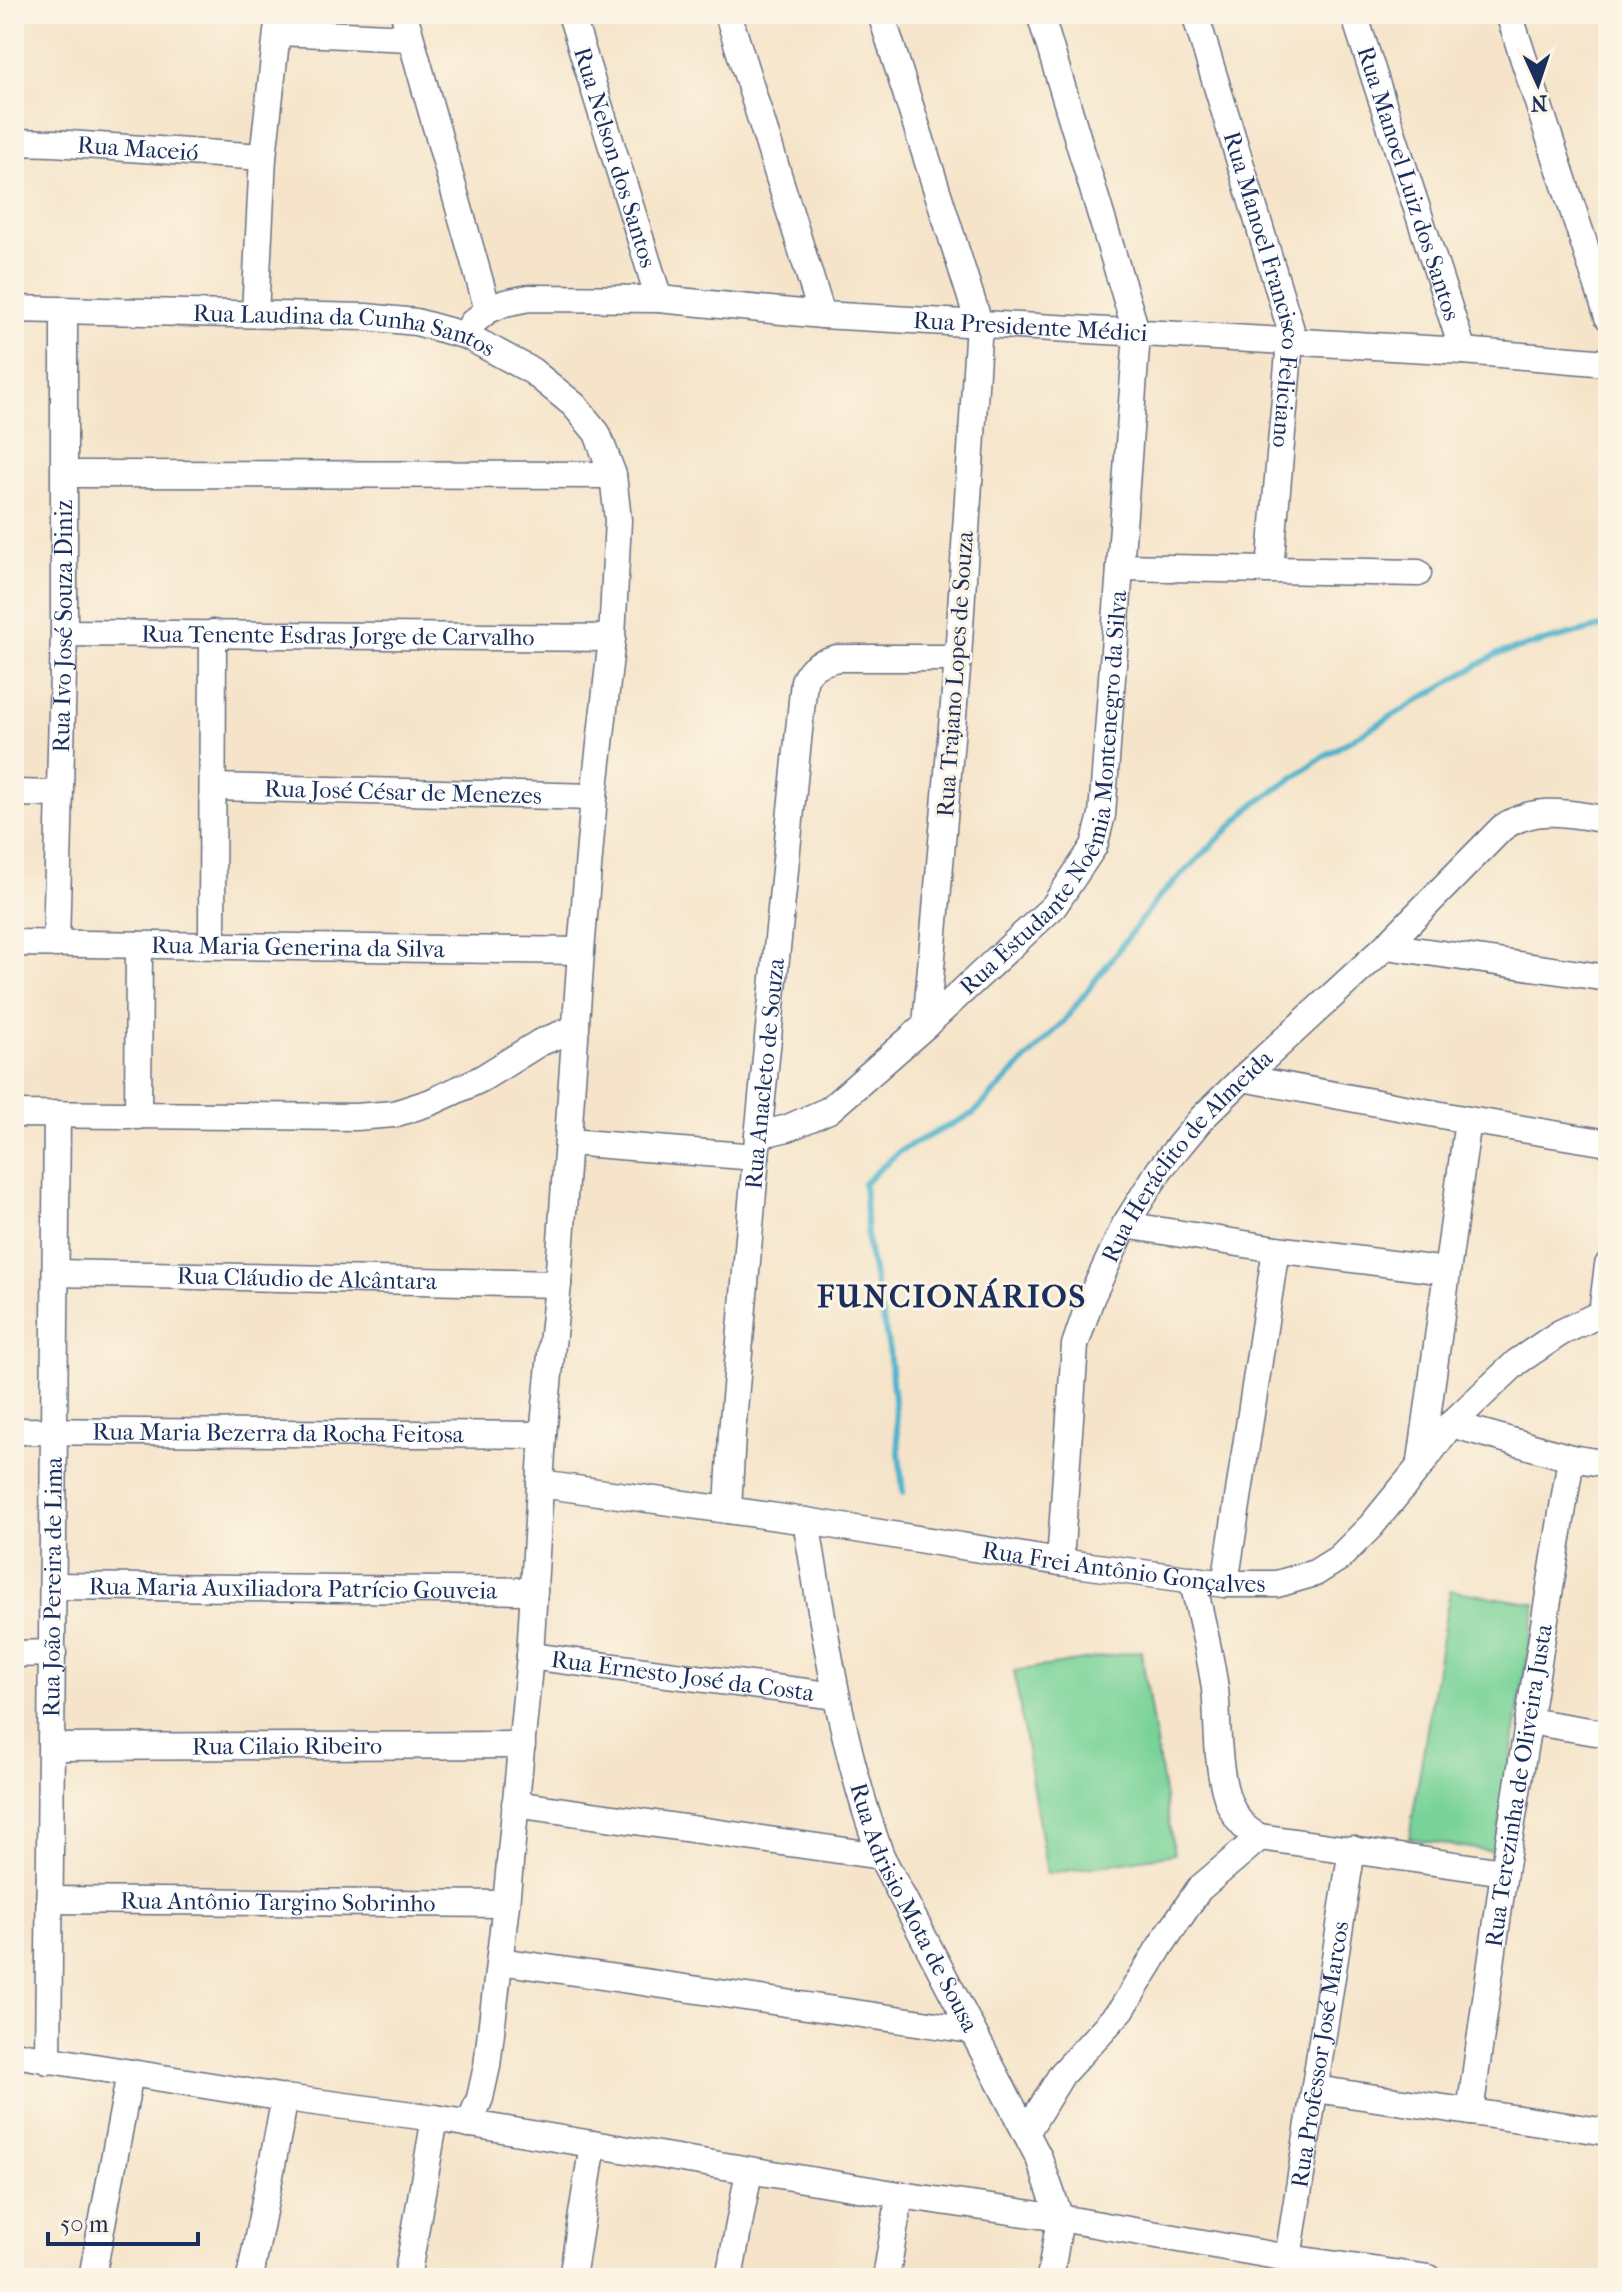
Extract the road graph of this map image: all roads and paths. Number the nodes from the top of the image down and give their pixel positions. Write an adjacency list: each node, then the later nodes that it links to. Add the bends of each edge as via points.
1 (571, 14): 12 (street, Rua Nelson dos Santos)
2 (728, 14): 17 (street)
3 (881, 14): 19 (street)
4 (1040, 14): 20 (street)
5 (1195, 14): 22 (street, Rua Manoel Francisco Feliciano)
6 (1354, 14): 23 (street, Rua Manoel Luiz dos Santos)
7 (1509, 14): 18 (street)
8 (279, 23): 9 (street); 11 (street)
9 (407, 26): 15 (street)
10 (14, 142): 11 (street, Rua Maceió)
11 (263, 157): 16 (street)
12 (659, 299): 15 (street, Rua Presidente Médici, via 529,298); 17 (street, Rua Presidente Médici)
13 (14, 309): 14 (street, Rua Laudina da Cunha Santos)
14 (64, 310): 16 (street, Rua Laudina da Cunha Santos); 25 (street, Rua Ivo José Souza Diniz)
15 (488, 310): 21 (street, via 472,323)
16 (255, 314): 21 (street, Rua Laudina da Cunha Santos, via 416,322)
17 (822, 315): 19 (street, Rua Presidente Médici)
18 (1608, 317)
19 (979, 323): 20 (street, Rua Presidente Médici); 33 (street, Rua Trajano Lopes de Souza)
20 (1137, 334): 22 (street, Rua Presidente Médici); 27 (street, Rua Estudante Noêmia Montenegro da Silva)
21 (467, 336): 26 (street, Rua Laudina da Cunha Santos, via 532,371 574,405 597,433)
22 (1292, 342): 23 (street, Rua Presidente Médici); 28 (street, Rua Manoel Francisco Feliciano)
23 (1463, 351): 24 (street, Rua Presidente Médici)
24 (1608, 363)
25 (65, 474): 26 (street); 30 (street, Rua Ivo José Souza Diniz)
26 (613, 475): 32 (street, Rua Laudina da Cunha Santos, via 618,520)
27 (1120, 567): 28 (street); 46 (street, Rua Estudante Noêmia Montenegro da Silva, via 1102,815 1094,846 1054,906)
28 (1270, 569): 29 (street)
29 (1418, 573)
30 (64, 633): 31 (street, Rua Tenente Esdras Jorge de Carvalho); 36 (street, Rua Ivo José Souza Diniz)
31 (213, 633): 32 (street, Rua Tenente Esdras Jorge de Carvalho); 34 (street)
32 (612, 638): 37 (street, Rua Laudina da Cunha Santos)
33 (958, 658): 46 (street, Rua Trajano Lopes de Souza); 55 (street, Rua Anacleto de Souza, via 837,658 810,670 802,691)
34 (213, 787): 37 (street, Rua José César de Menezes); 41 (street)
35 (14, 793): 36 (street)
36 (59, 794): 40 (street, Rua Ivo José Souza Diniz)
37 (594, 797): 44 (street, Rua Laudina da Cunha Santos)
38 (1608, 820): 43 (street, Rua Heráclito de Almeida, via 1564,813 1514,819)
39 (14, 943): 40 (street, Rua Maria Generina da Silva)
40 (56, 944): 42 (street, Rua Maria Generina da Silva)
41 (212, 944): 42 (street, Rua Maria Generina da Silva); 44 (street, Rua Maria Generina da Silva)
42 (139, 945): 51 (street)
43 (1386, 946): 45 (street); 48 (street, Rua Heráclito de Almeida)
44 (581, 951): 47 (street, Rua Laudina da Cunha Santos)
45 (1608, 978)
46 (926, 1025): 55 (street, Rua Estudante Noêmia Montenegro da Silva, via 829,1110)
47 (576, 1028): 51 (street, via 539,1043 481,1079 394,1114); 53 (street, Rua Laudina da Cunha Santos)
48 (1243, 1078): 52 (street); 56 (street, Rua Heráclito de Almeida, via 1160,1169)
49 (14, 1114): 50 (street)
50 (57, 1114): 51 (street); 60 (street, Rua João Pereira de Lima)
51 (138, 1116)
52 (1468, 1120): 54 (street); 59 (street)
53 (569, 1142): 55 (street); 61 (street, Rua Laudina da Cunha Santos)
54 (1608, 1143)
55 (757, 1146): 71 (street, Rua Anacleto de Souza)
56 (1125, 1225): 57 (street); 73 (street, Rua Heráclito de Almeida, via 1075,1345)
57 (1276, 1249): 59 (street); 75 (street)
58 (1608, 1265): 62 (street)
59 (1446, 1271): 69 (street)
60 (57, 1273): 61 (street, Rua Cláudio de Alcântara); 64 (street, Rua João Pereira de Lima)
61 (558, 1284): 66 (street, Rua Laudina da Cunha Santos)
62 (1605, 1313): 63 (street, Rua Frei Antônio Gonçalves, via 1560,1333 1517,1362)
63 (1451, 1424): 67 (street); 69 (street, Rua Frei Antônio Gonçalves)
64 (56, 1430): 65 (street, Rua Maria Bezerra da Rocha Feitosa); 66 (street, Rua Maria Bezerra da Rocha Feitosa); 76 (street, Rua João Pereira de Lima)
65 (14, 1431)
66 (543, 1435): 70 (street, Rua Laudina da Cunha Santos)
67 (1571, 1458): 68 (street); 82 (street, Rua Terezinha de Oliveira Justa)
68 (1608, 1464)
69 (1421, 1465): 75 (street, Rua Frei Antônio Gonçalves, via 1371,1526 1315,1573 1277,1584)
70 (540, 1484): 71 (street, Rua Frei Antônio Gonçalves); 77 (street, Rua Laudina da Cunha Santos)
71 (728, 1510): 72 (street, Rua Frei Antônio Gonçalves)
72 (806, 1521): 73 (street, Rua Frei Antônio Gonçalves); 81 (street, Rua Adrisio Mota de Sousa)
73 (1060, 1562): 74 (street, Rua Frei Antônio Gonçalves)
74 (1192, 1579): 75 (street, Rua Frei Antônio Gonçalves); 87 (street, via 1215,1689 1221,1777 1238,1820)
75 (1225, 1584)
76 (53, 1586): 77 (street, Rua Maria Auxiliadora Patrício Gouveia); 78 (street, Rua João Pereira de Lima)
77 (534, 1591): 80 (street, Rua Laudina da Cunha Santos)
78 (53, 1653): 79 (street); 85 (street, Rua João Pereira de Lima)
79 (14, 1654)
80 (530, 1656): 81 (street, Rua Ernesto José da Costa); 84 (street, Rua Laudina da Cunha Santos)
81 (836, 1696): 89 (street, Rua Adrisio Mota de Sousa, via 854,1776)
82 (1528, 1721): 83 (street); 90 (street, Rua Terezinha de Oliveira Justa)
83 (1608, 1734)
84 (522, 1745): 85 (street, Rua Cilaio Ribeiro); 86 (street, Rua Laudina da Cunha Santos)
85 (53, 1747): 91 (street, Rua João Pereira de Lima)
86 (515, 1804): 89 (street); 92 (street, Rua Laudina da Cunha Santos)
87 (1260, 1837): 88 (street); 104 (street, via 1199,1889 1122,2009 1062,2074)
88 (1352, 1849): 90 (street); 98 (street, Rua Professor José Marcos)
89 (881, 1856): 94 (street, Rua Adrisio Mota de Sousa)
90 (1504, 1872): 100 (street, Rua Terezinha de Oliveira Justa)
91 (50, 1900): 92 (street, Rua Antônio Targino Sobrinho); 96 (street, Rua João Pereira de Lima)
92 (506, 1904): 93 (street, Rua Laudina da Cunha Santos)
93 (500, 1961): 94 (street); 102 (street, Rua Laudina da Cunha Santos, via 487,2066)
94 (971, 2030): 104 (street, Rua Adrisio Mota de Sousa)
95 (14, 2054): 96 (street)
96 (48, 2061): 97 (street)
97 (130, 2073): 99 (street); 110 (street)
98 (1315, 2089): 100 (street); 109 (street, Rua Professor José Marcos)
99 (285, 2098): 101 (street); 111 (street)
100 (1470, 2112): 103 (street)
101 (435, 2118): 102 (street); 112 (street)
102 (469, 2124): 105 (street)
103 (1608, 2132)
104 (1026, 2133): 108 (street, Rua Adrisio Mota de Sousa)
105 (593, 2144): 106 (street); 113 (street)
106 (749, 2171): 107 (street); 114 (street)
107 (900, 2195): 108 (street); 115 (street)
108 (1060, 2218): 109 (street); 116 (street, Rua Adrisio Mota de Sousa)
109 (1288, 2258): 117 (street)
110 (92, 2278)
111 (250, 2278)
112 (407, 2278)
113 (572, 2278)
114 (729, 2278)
115 (886, 2278)
116 (1050, 2278)
117 (1429, 2278)

